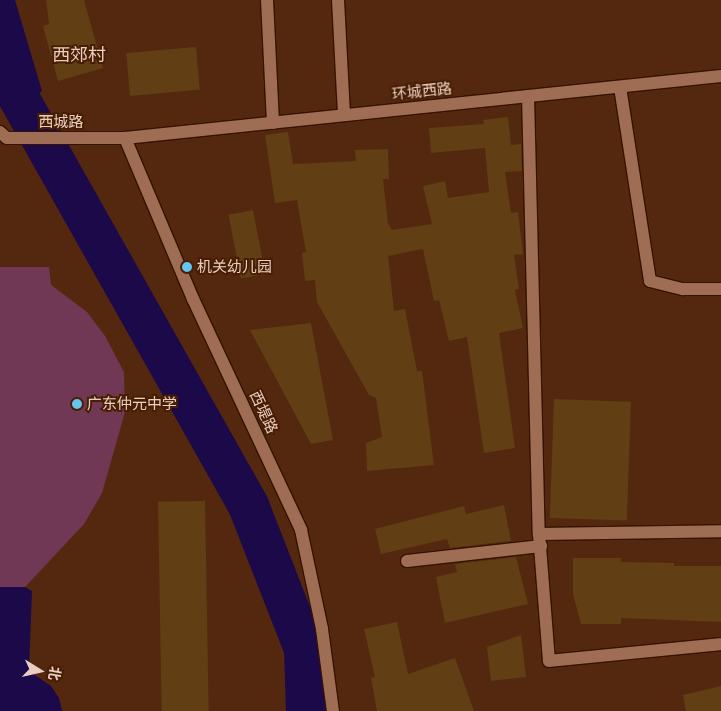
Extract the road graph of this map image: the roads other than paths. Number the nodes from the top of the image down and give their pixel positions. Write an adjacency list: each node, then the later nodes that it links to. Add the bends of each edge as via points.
1 (267, 0): 7 (street)
2 (338, 0): 6 (street)
3 (721, 76): 4 (street, 环城西路)
4 (620, 87): 5 (street, 环城西路); 10 (street, via 650,281 683,289)
5 (528, 96): 6 (street, 环城西路); 12 (street)
6 (344, 115): 7 (street, 环城西路)
7 (273, 122): 9 (street, 环城西路)
8 (4, 135): 9 (street, 西城路)
9 (125, 138): 15 (street, 西堤路, via 193,300 302,530 322,629)
10 (721, 289)
11 (721, 530): 12 (street)
12 (540, 540): 13 (street); 14 (street, via 549,661)
13 (407, 561)
14 (721, 644)
15 (333, 711)

